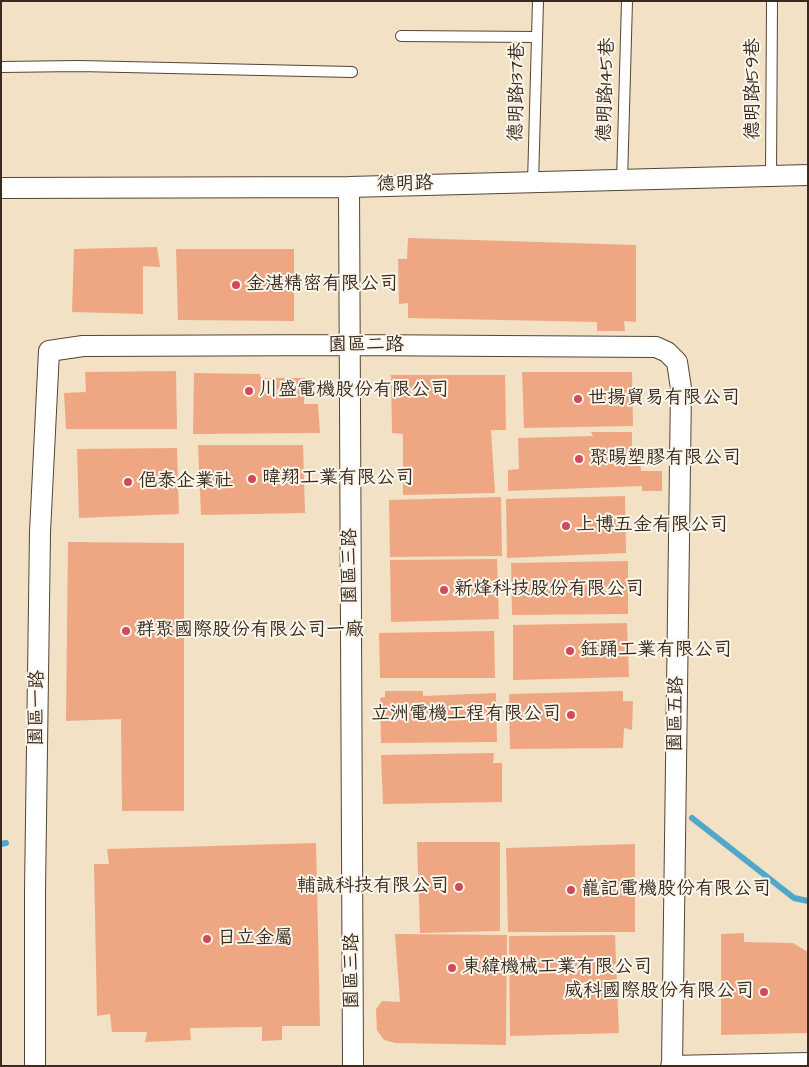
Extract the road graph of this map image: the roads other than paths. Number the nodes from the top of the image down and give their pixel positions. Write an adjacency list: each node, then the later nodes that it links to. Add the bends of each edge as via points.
1 (538, 1): 5 (lane, 德明路137巷)
2 (627, 1): 10 (lane, 德明路145巷)
3 (772, 1): 9 (lane, 德明路159巷)
4 (401, 36): 5 (lane)
5 (537, 37): 11 (lane, 德明路137巷)
6 (1, 67): 7 (lane)
7 (352, 72)
8 (808, 175): 9 (street, 德明路)
9 (771, 177): 10 (street, 德明路)
10 (622, 181): 11 (street, 德明路)
11 (533, 183): 12 (street, 德明路)
12 (349, 187): 13 (street, 德明路); 14 (street, 園區三路)
13 (1, 188)
14 (349, 345): 15 (street, 園區二路, via 83,346); 16 (street, 園區二路, via 656,347); 19 (street, 園區三路)
15 (49, 351): 18 (street, 園區一路, via 40,542)
16 (677, 362): 20 (street, 園區五路, via 681,388)
17 (808, 1063): 20 (street)
18 (35, 1066)
19 (353, 1066)
20 (672, 1066)

